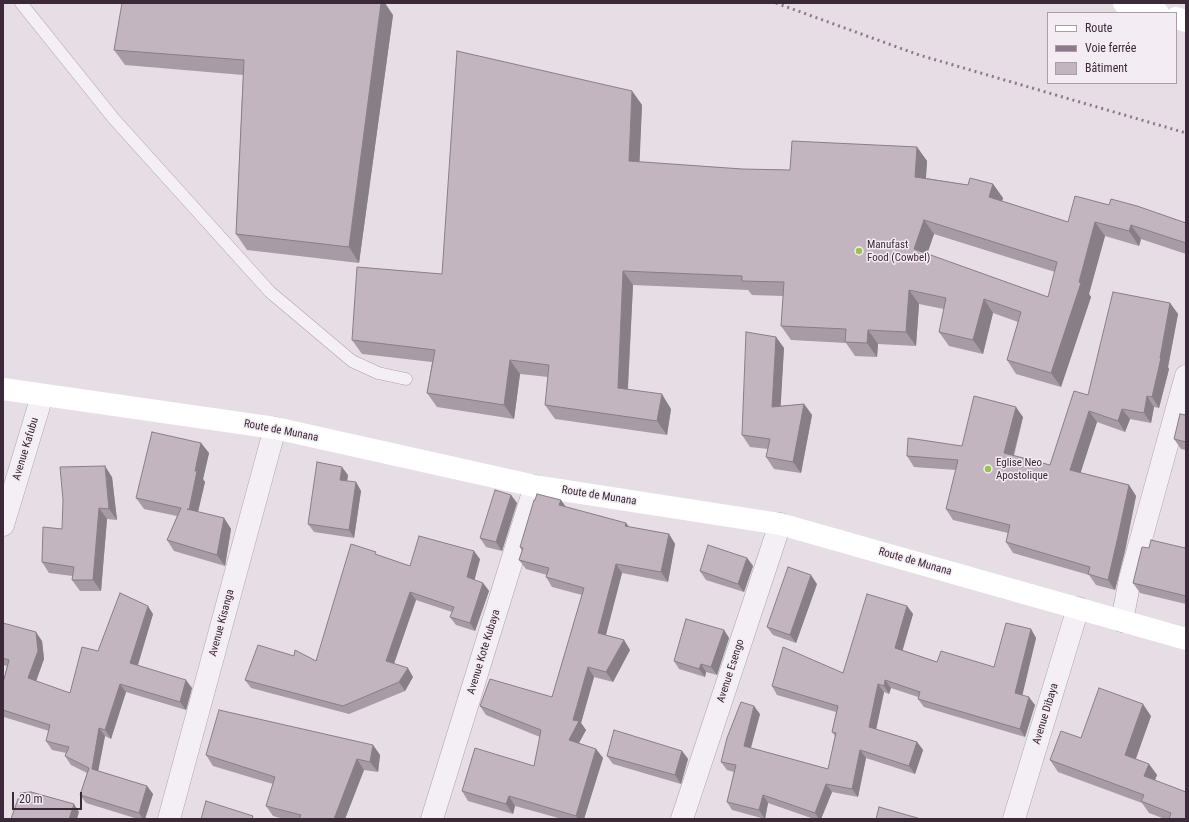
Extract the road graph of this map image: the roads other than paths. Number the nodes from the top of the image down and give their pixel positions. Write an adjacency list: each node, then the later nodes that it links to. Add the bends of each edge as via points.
1 (21, 3): 5 (lane, via 114,119 270,292 352,361 378,373)
2 (1124, 3): 3 (main road)
3 (1155, 12)
4 (1186, 376): 13 (street, via 1130,579)
5 (406, 379)
6 (3, 390): 7 (main road, Route de Munana)
7 (42, 396): 8 (main road, Route de Munana); 11 (street, Avenue Kafubu)
8 (274, 428): 9 (main road, Route de Munana); 15 (street, Avenue Kisanga)
9 (535, 486): 10 (main road, Route de Munana); 16 (street, Avenue Kote Kubaya)
10 (780, 524): 12 (main road, Route de Munana); 17 (street, Avenue Esengo)
11 (3, 526)
12 (1078, 608): 13 (main road, Route de Munana); 18 (street, Avenue Dibaya)
13 (1122, 621): 14 (main road, Route de Munana)
14 (1186, 639)
15 (169, 819)
16 (432, 819)
17 (682, 819)
18 (1014, 819)

